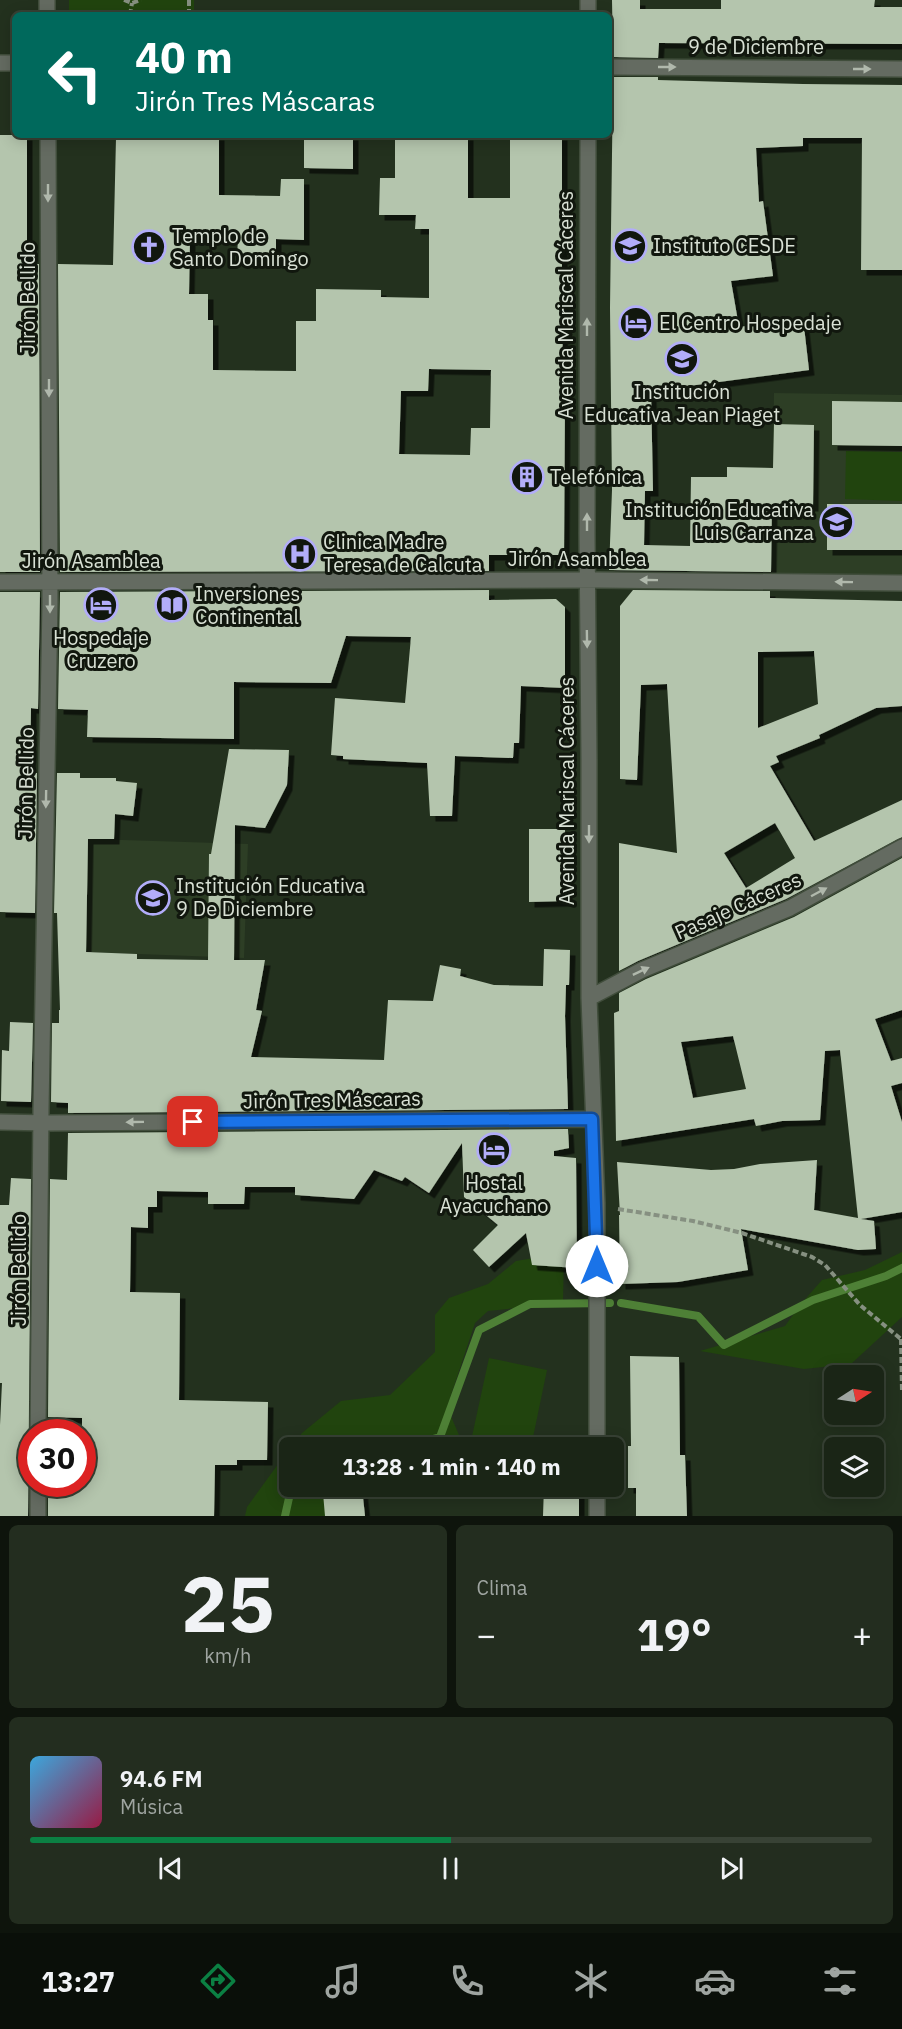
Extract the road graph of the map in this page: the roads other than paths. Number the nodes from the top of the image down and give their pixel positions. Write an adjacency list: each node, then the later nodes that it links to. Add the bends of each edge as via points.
1 (612, 67): 2 (street, 9 de Diciembre, one-way to 2)
2 (902, 69)
3 (48, 138): 7 (street, Jirón Bellido, one-way to 7)
4 (588, 138): 5 (street, Avenida Mariscal Cáceres, one-way to 4)
5 (587, 581): 7 (street, Jirón Asamblea); 8 (street, Jirón Asamblea, one-way to 5); 10 (street, Avenida Mariscal Cáceres, one-way to 10)
6 (0, 582): 7 (street, Jirón Asamblea)
7 (49, 582): 13 (street, Jirón Bellido, one-way to 13)
8 (902, 583)
9 (902, 847): 10 (street, Pasaje Cáceres, one-way to 9, via 642,970 790,908)
10 (589, 998): 11 (street, Avenida Mariscal Cáceres)
11 (592, 1119): 13 (street, Jirón Tres Máscaras, one-way to 13); 15 (street, Avenida Mariscal Cáceres, via 597,1203)
12 (0, 1122): 13 (street, Jirón Tres Máscaras)
13 (41, 1123): 14 (street, Jirón Bellido)
14 (38, 1419)
15 (597, 1437)
16 (38, 1497): 18 (street)
17 (597, 1497): 19 (street)
18 (38, 1516)
19 (597, 1516)

